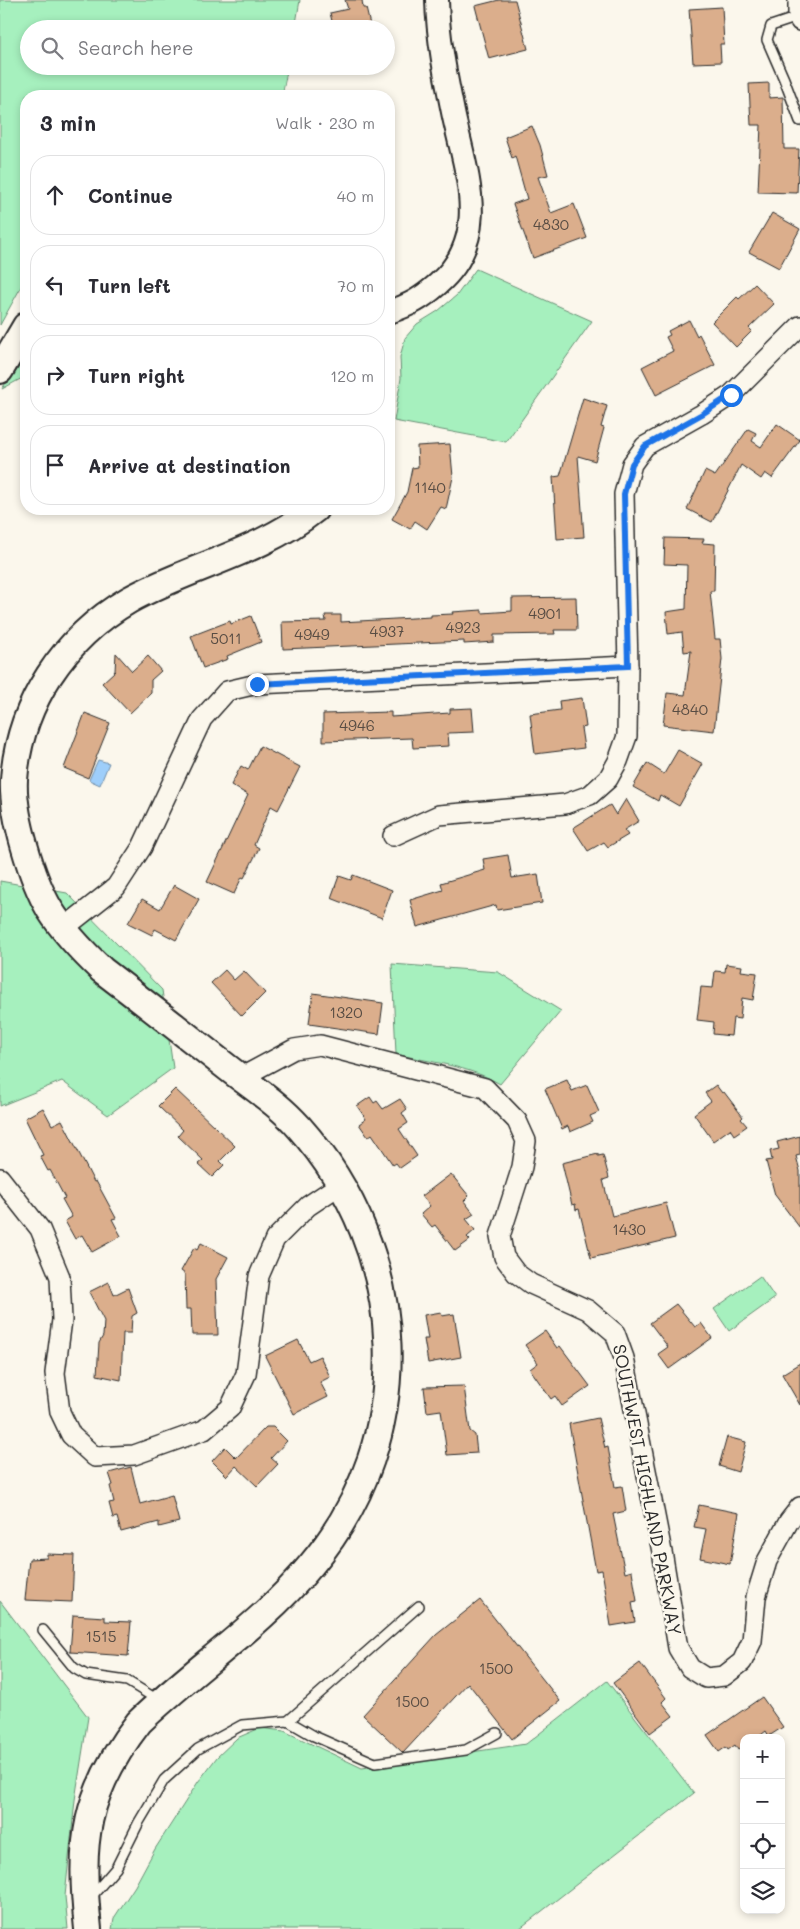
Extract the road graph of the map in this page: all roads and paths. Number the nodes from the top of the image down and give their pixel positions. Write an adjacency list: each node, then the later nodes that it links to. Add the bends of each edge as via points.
1 (437, 0): 4 (street, via 442,55 471,199 470,226 465,250 451,272 422,298)
2 (799, 13): 3 (lane, via 770,26 766,40)
3 (800, 121)
4 (395, 310)
5 (800, 326): 9 (street, via 731,395 645,446 632,464 624,494)
6 (20, 336): 7 (main road)
7 (0, 370)
8 (307, 515): 11 (main road, via 266,541 128,601 81,636 43,685 18,745 14,782 16,809 28,855 50,909)
9 (628, 666): 10 (street, via 627,736 608,779 590,795 565,804 439,814); 11 (street, via 257,684 227,691 202,719 142,847 116,887)
10 (393, 836)
11 (64, 928): 12 (main road, via 102,970)
12 (240, 1078): 14 (main road, via 284,1111 324,1158); 15 (street, SOUTHWEST HIGHLAND PARKWAY, via 294,1049 320,1045 485,1088 517,1121 526,1141 522,1167 500,1236 504,1257 516,1273 531,1284 588,1310 615,1332 624,1358 678,1648 690,1668 706,1678 724,1676 742,1662 752,1641 756,1597 767,1561)
13 (0, 1178): 14 (street, via 40,1230 60,1277 62,1320 55,1373 60,1412 71,1435 95,1457 134,1455 204,1430 230,1408 246,1374 259,1276 275,1240 308,1206)
14 (341, 1184): 18 (main road, via 368,1244 386,1317 387,1384 384,1412 372,1459 342,1523 312,1565 275,1604)
15 (800, 1507)
16 (419, 1606): 19 (lane)
17 (42, 1630): 18 (lane, via 74,1668 86,1675 127,1680)
18 (161, 1702): 21 (main road, via 124,1742 97,1793 84,1842)
19 (288, 1721): 20 (lane, via 375,1763 466,1750); 21 (lane, via 242,1725 198,1749 164,1780 116,1868)
20 (497, 1733)
21 (86, 1903): 22 (main road)
22 (88, 1929)

